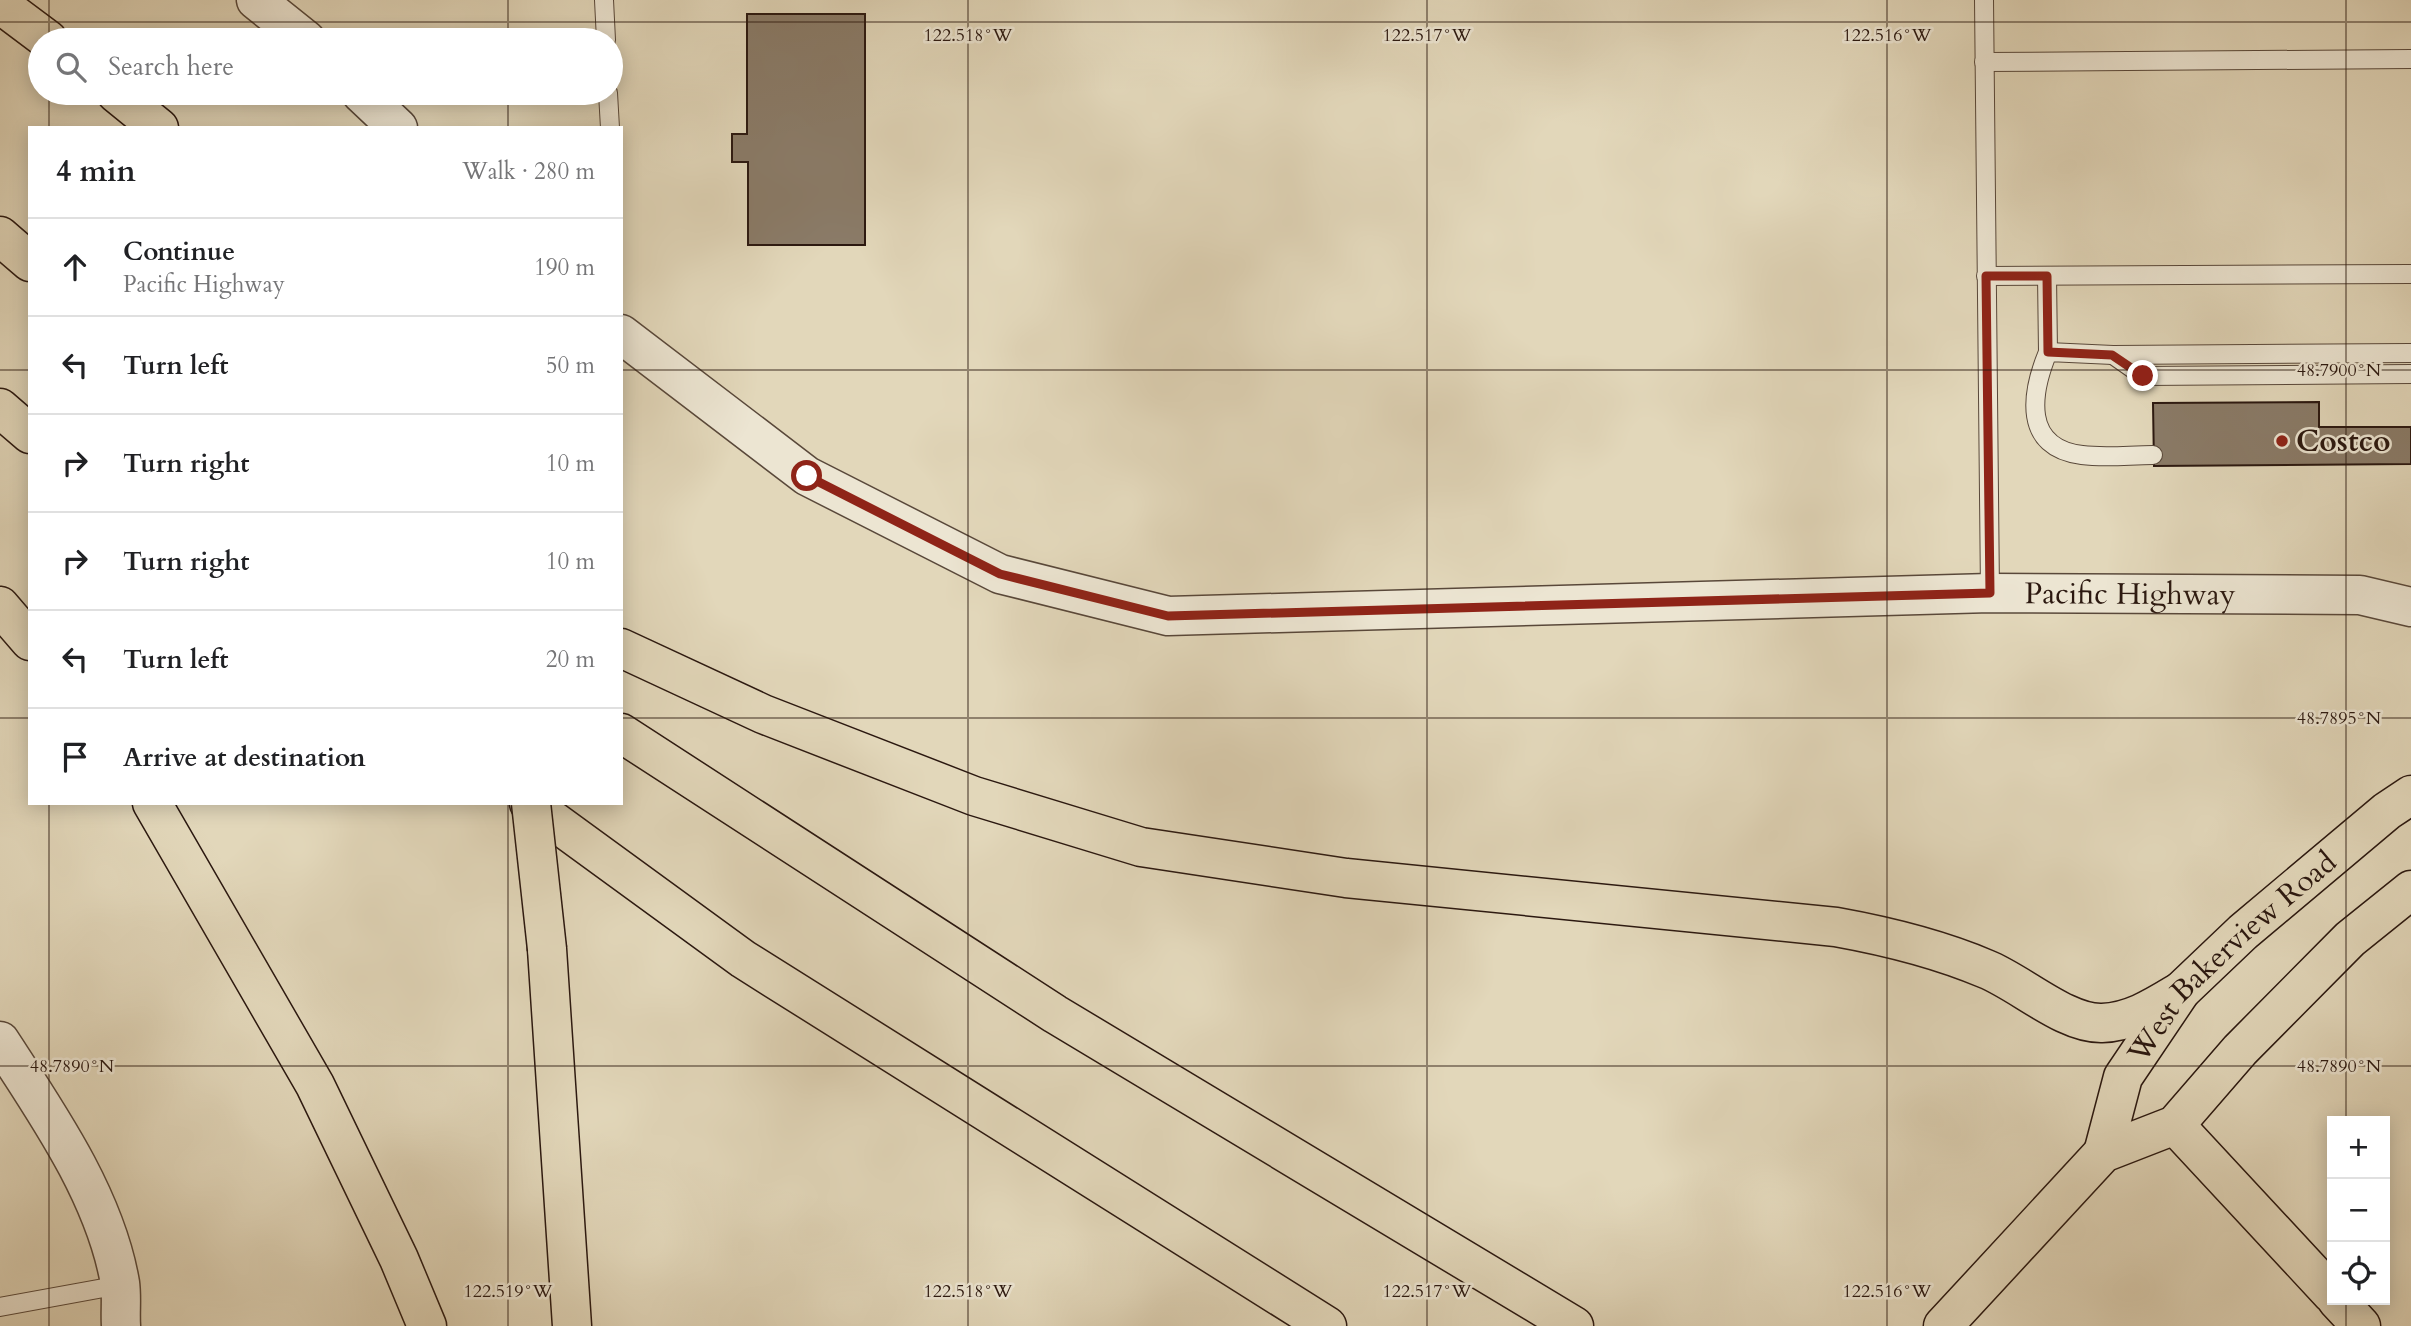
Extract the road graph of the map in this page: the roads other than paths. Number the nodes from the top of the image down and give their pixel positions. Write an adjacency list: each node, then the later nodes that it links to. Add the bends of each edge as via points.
1 (256, 0): 6 (street)
2 (604, 0): 7 (lane)
3 (1984, 0): 9 (lane)
4 (0, 4): 5 (main road)
5 (32, 28)
6 (291, 28)
7 (605, 28)
8 (2411, 59): 9 (lane)
9 (1984, 62): 19 (lane)
10 (131, 105): 13 (main road)
11 (374, 105): 14 (street)
12 (609, 105): 15 (lane)
13 (157, 126)
14 (396, 126)
15 (610, 126)
16 (0, 236): 17 (main road)
17 (28, 260)
18 (2411, 274): 20 (lane)
19 (1986, 276): 20 (lane); 29 (lane)
20 (2047, 276): 22 (lane)
21 (623, 336): 29 (street, Pacific Highway, via 818,482 1000,574 1168,616)
22 (2048, 352): 24 (lane); 28 (lane, via 2033,401 2038,426 2052,443 2080,455)
23 (2411, 353): 24 (lane)
24 (2112, 355): 25 (lane, via 2143,376)
25 (2411, 374)
26 (0, 408): 27 (main road)
27 (28, 432)
28 (2153, 455)
29 (1990, 593): 31 (street, Pacific Highway, via 2360,595)
30 (0, 606): 32 (main road)
31 (2411, 607)
32 (28, 639)
33 (623, 649): 40 (main road, via 763,714 961,791 1141,846 1346,878 1836,927 1987,969 2076,1018 2101,1023 2133,1018)
34 (623, 734): 52 (main road, via 1055,1014)
35 (2411, 795): 40 (main road, West Bakerview Road, via 2243,932)
36 (153, 805): 49 (main road, via 315,1085)
37 (530, 805): 50 (main road, bridge, via 547,950)
38 (533, 805): 51 (main road, via 743,959)
39 (2411, 890): 42 (main road, West Bakerview Road, via 2350,939 2240,1050)
40 (2181, 991): 43 (main road, West Bakerview Road, via 2123,1077)
41 (0, 1041): 44 (street, via 58,1130 88,1189)
42 (2175, 1125): 43 (main road, West Bakerview Road); 45 (main road)
43 (2103, 1153): 53 (main road, West Bakerview Road)
44 (120, 1285): 47 (lane); 48 (street)
45 (2327, 1289)
46 (2342, 1305): 54 (main road)
47 (0, 1307)
48 (121, 1326)
49 (428, 1326)
50 (572, 1326)
51 (1327, 1326)
52 (1574, 1326)
53 (1943, 1326)
54 (2361, 1326)

